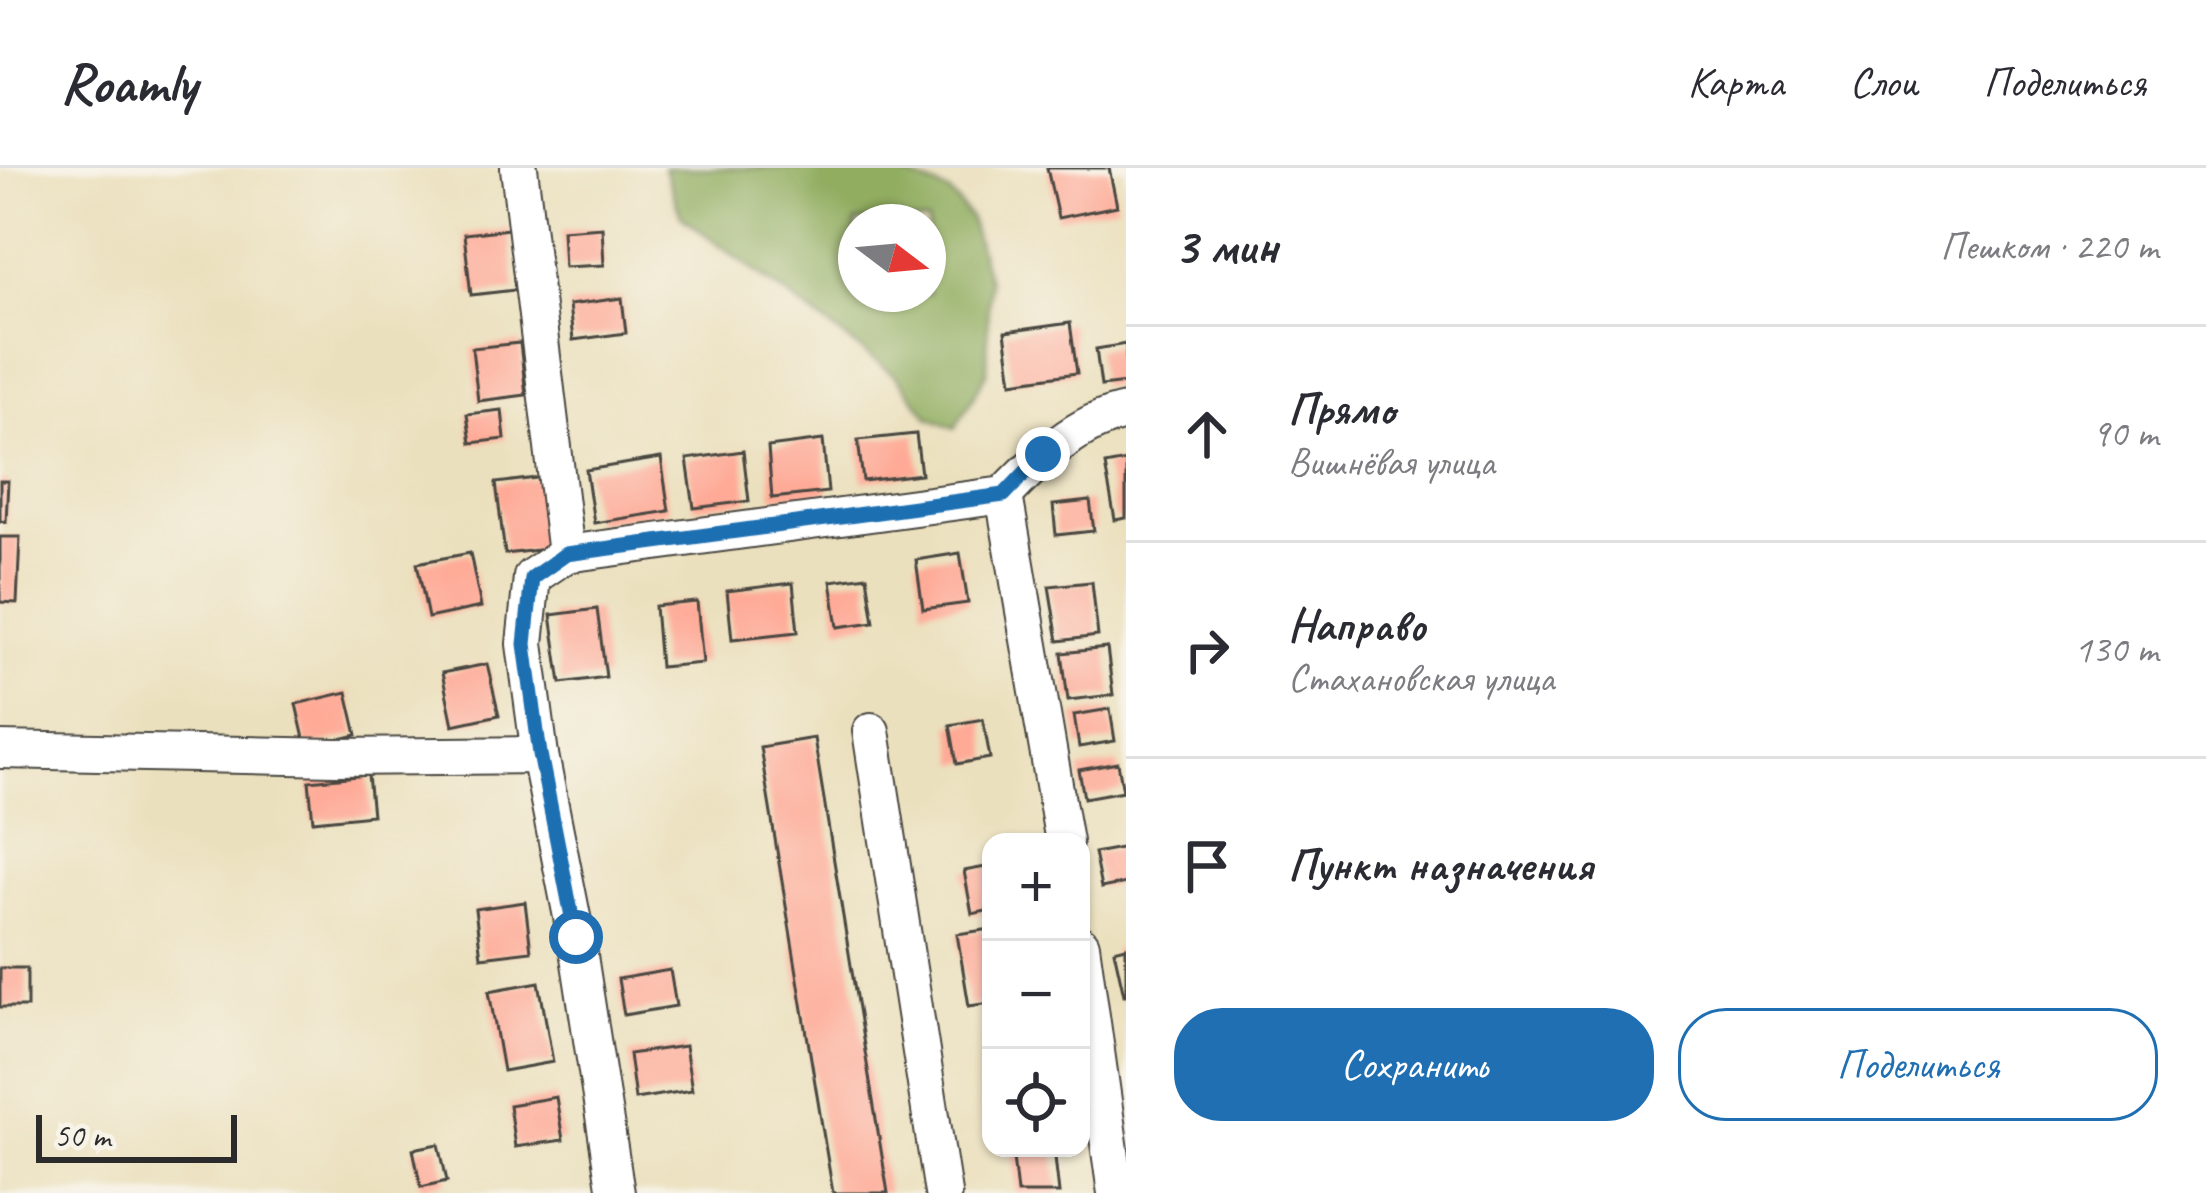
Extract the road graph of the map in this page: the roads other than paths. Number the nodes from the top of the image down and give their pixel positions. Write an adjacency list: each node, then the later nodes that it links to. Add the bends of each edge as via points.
1 (519, 168): 4 (street)
2 (1126, 412): 3 (street, via 1043,454)
3 (1004, 495): 4 (street); 8 (street)
4 (566, 554): 7 (street, via 532,578 525,644)
5 (871, 731): 11 (street)
6 (0, 749): 7 (street)
7 (540, 754): 10 (street)
8 (1062, 833)
9 (1090, 1008): 12 (street)
10 (616, 1193)
11 (943, 1193)
12 (1116, 1193)

